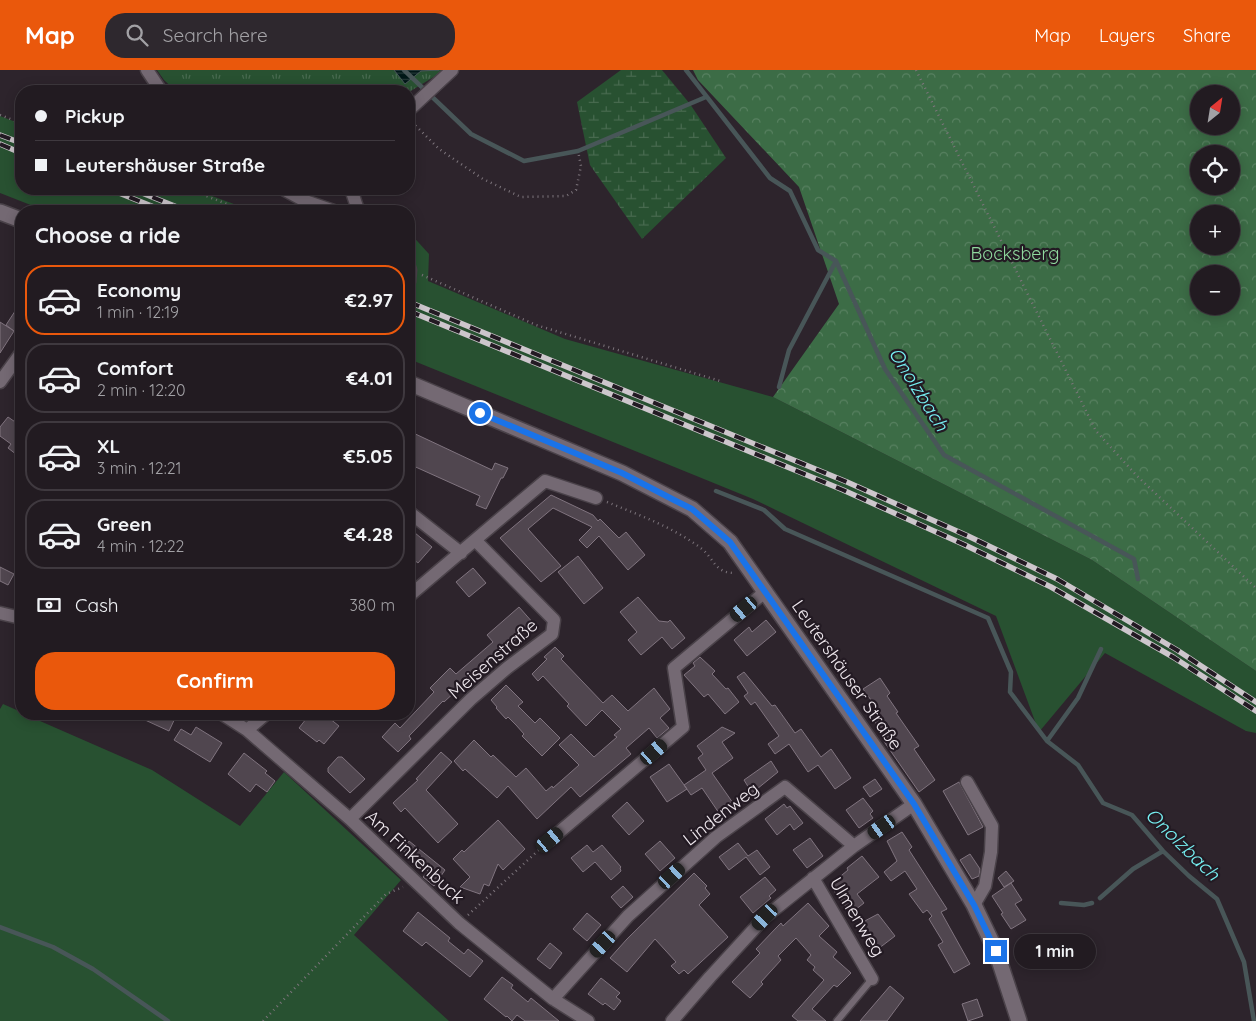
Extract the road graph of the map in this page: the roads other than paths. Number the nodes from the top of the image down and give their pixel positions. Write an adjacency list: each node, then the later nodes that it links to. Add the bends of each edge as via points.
1 (147, 70): 3 (street)
2 (452, 70): 4 (street)
3 (158, 85)
4 (415, 107)
5 (294, 195): 6 (street)
6 (317, 205)
7 (0, 212): 8 (main road)
8 (15, 218)
9 (15, 361): 10 (street)
10 (0, 382)
11 (415, 386): 17 (main road, Leutershäuser Straße, via 622,473 692,509 730,542)
12 (596, 498): 14 (street, via 545,481)
13 (415, 517): 15 (street)
14 (476, 540): 15 (street); 25 (street, Meisenstraße, via 554,620 552,634 471,700)
15 (461, 553): 16 (street)
16 (415, 591)
17 (766, 591): 24 (main road, Leutershäuser Straße); 26 (street, via 674,668 683,727)
18 (0, 613): 19 (street)
19 (15, 617)
20 (231, 720): 22 (street, Am Finkenbuck)
21 (258, 720): 22 (street)
22 (246, 730): 25 (street, Am Finkenbuck)
23 (967, 782): 29 (street, via 992,826 984,886)
24 (914, 804): 27 (street); 29 (main road, Leutershäuser Straße)
25 (350, 819): 31 (street, Am Finkenbuck, via 459,923)
26 (550, 840)
27 (854, 846): 28 (street); 31 (street, Lindenweg, via 784,786 716,837 628,916)
28 (813, 878): 30 (street, Ulmenweg); 33 (street, via 765,917)
29 (974, 905): 35 (main road, Leutershäuser Straße, via 996,951)
30 (872, 979): 34 (lane, Ulmenweg)
31 (553, 999): 32 (street, Am Finkenbuck)
32 (588, 1021)
33 (672, 1021)
34 (837, 1021)
35 (1019, 1021)

